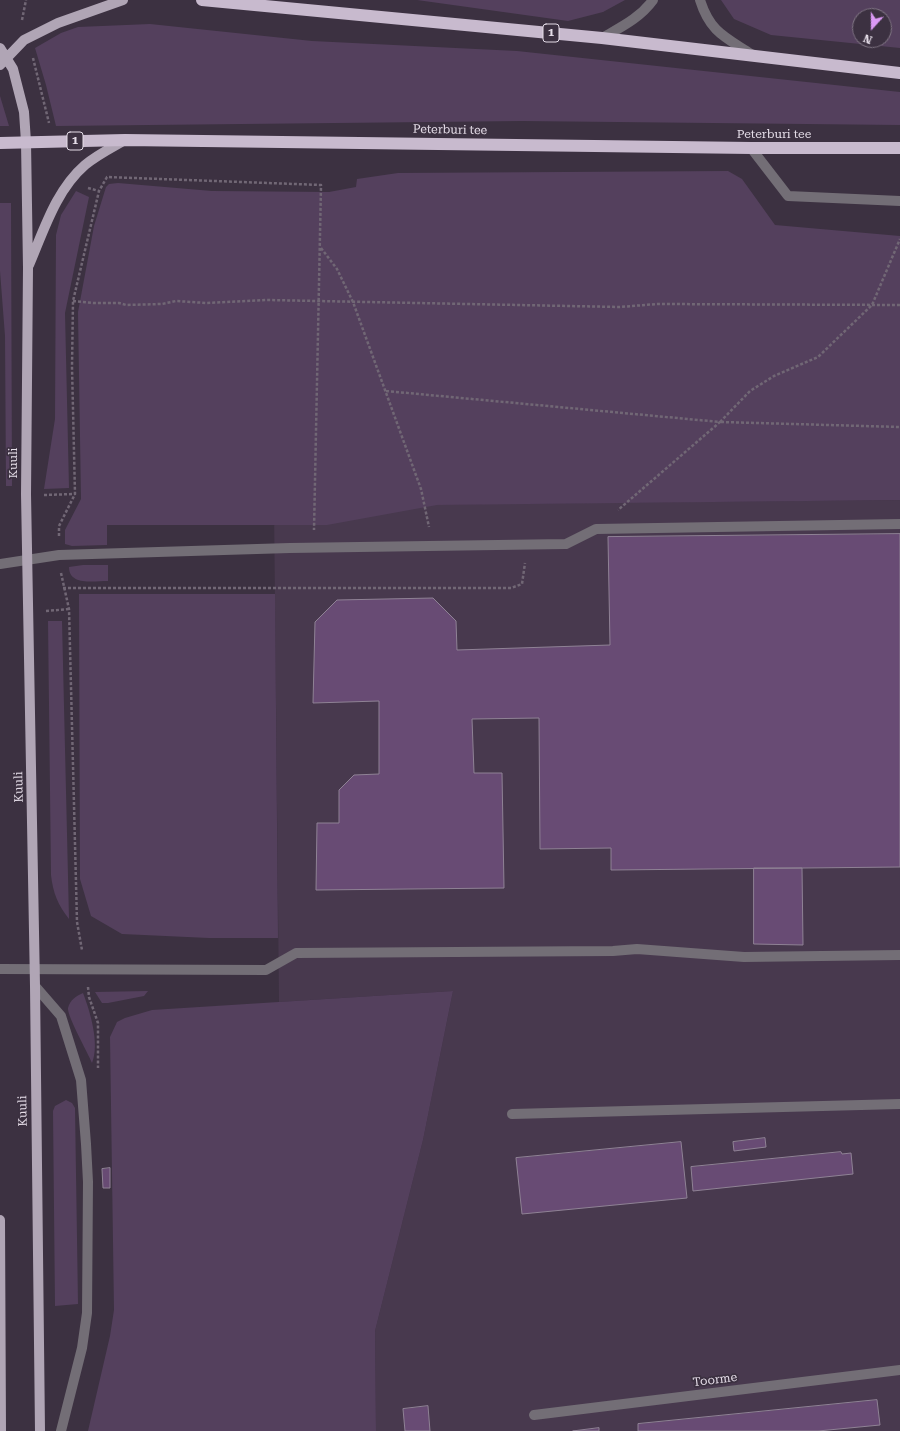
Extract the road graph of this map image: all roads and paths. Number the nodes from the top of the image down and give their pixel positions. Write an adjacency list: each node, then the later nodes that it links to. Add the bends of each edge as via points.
1 (26, 0): 7 (path, via 20,31)
2 (123, 0): 7 (main road, via 58,23)
3 (202, 0): 6 (highway, 1)
4 (653, 0): 6 (street, via 646,11)
5 (700, 0): 9 (street, via 706,17 715,30)
6 (602, 38): 9 (highway, 1)
7 (24, 40): 10 (main road); 14 (path, via 35,65)
8 (0, 48): 10 (main road, Kuuli)
9 (751, 54): 11 (highway, 1)
10 (3, 62): 13 (main road, Kuuli, via 12,69 24,112)
11 (900, 73)
12 (125, 140): 14 (highway, Peterburi tee / 1); 16 (highway, Peterburi tee / 1); 18 (main road, via 85,165)
13 (26, 142): 14 (highway, Peterburi tee / 1); 15 (highway, Peterburi tee / 1); 23 (main road, Kuuli)
14 (53, 142)
15 (0, 143)
16 (751, 148): 17 (highway, Peterburi tee / 1); 20 (street, via 788,196)
17 (900, 148)
18 (72, 178): 19 (path, via 81,186); 23 (main road, via 56,202)
19 (99, 191): 22 (path, via 107,177 321,185); 25 (path)
20 (900, 201)
21 (900, 239): 27 (path)
22 (320, 248): 24 (path); 26 (path, via 337,269)
23 (28, 268): 40 (main road, Kuuli)
24 (319, 300): 25 (path, via 206,304 176,301 126,305); 26 (path); 38 (path)
25 (73, 301): 32 (path)
26 (353, 302): 27 (path, via 620,307 658,304); 29 (path)
27 (872, 305): 28 (path); 30 (path, via 818,357 774,376 750,391)
28 (900, 305)
29 (386, 391): 30 (path); 37 (path, via 421,489)
30 (720, 422): 31 (path); 35 (path)
31 (900, 427)
32 (75, 494): 33 (path); 39 (path, via 59,526)
33 (43, 495)
34 (900, 524): 35 (street)
35 (596, 529): 36 (street, via 566,544)
36 (528, 545): 37 (street); 42 (path, via 522,584 511,588)
37 (430, 546): 38 (street)
38 (313, 548): 39 (street)
39 (59, 555): 40 (street); 42 (path)
40 (28, 559): 41 (street); 47 (main road, Kuuli)
41 (0, 564)
42 (63, 588): 43 (path)
43 (69, 609): 44 (path); 48 (path, via 77,922)
44 (43, 612)
45 (900, 955): 48 (street, via 744,957 637,949 296,953 266,970)
46 (0, 969): 47 (street)
47 (34, 969): 48 (street); 49 (main road, Kuuli)
48 (86, 970): 50 (path, via 89,997 98,1023)
49 (35, 986): 57 (main road, Kuuli); 58 (street, via 61,1016 81,1080 86,1144 87,1313 82,1348)
50 (98, 1070)
51 (900, 1104): 52 (street)
52 (512, 1114)
53 (0, 1220): 56 (main road)
54 (900, 1370): 55 (street, Toorme)
55 (534, 1415)
56 (1, 1431)
57 (40, 1431)
58 (61, 1431)

